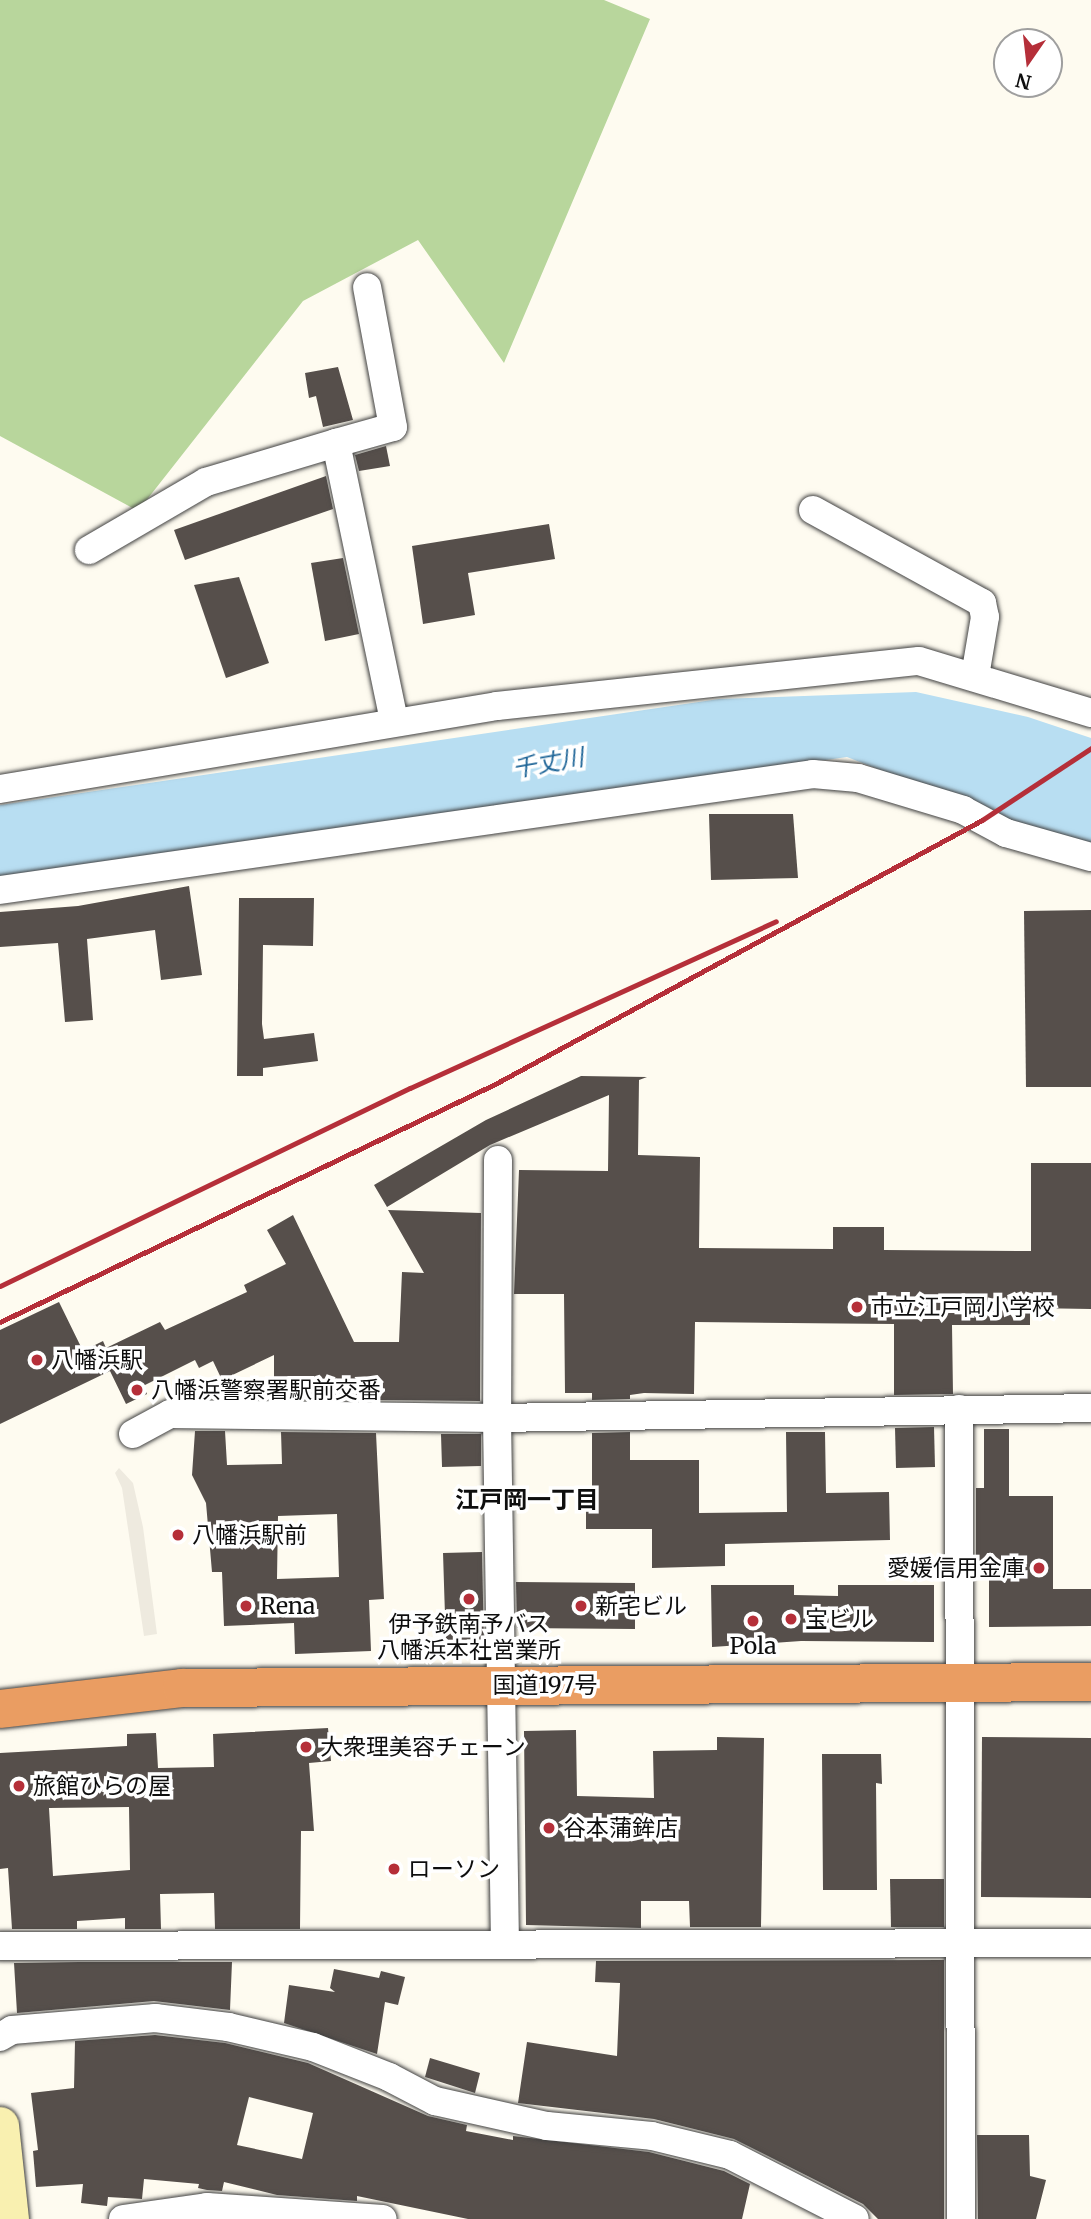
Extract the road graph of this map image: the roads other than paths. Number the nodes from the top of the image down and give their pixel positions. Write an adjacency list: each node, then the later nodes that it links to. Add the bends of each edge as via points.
1 (367, 287): 2 (street, via 393,427)
2 (336, 443): 4 (street, via 206,482); 7 (street)
3 (813, 510): 5 (street, via 982,603 985,617)
4 (89, 550)
5 (975, 676): 6 (street); 7 (street, via 919,661)
6 (1091, 713)
7 (394, 721): 8 (street)
8 (0, 789)
9 (1091, 857): 10 (street, via 1006,833 963,810 858,778 813,774)
10 (0, 890)
11 (498, 1160): 14 (street)
12 (1091, 1408): 13 (street)
13 (959, 1409): 14 (street); 16 (street)
14 (497, 1418): 15 (street, via 170,1414); 18 (street)
15 (133, 1434)
16 (960, 1681): 17 (highway, 国道197号); 18 (highway, 国道197号); 20 (street)
17 (1091, 1682)
18 (504, 1685): 19 (highway, 国道197号, via 156,1688); 22 (street)
19 (0, 1709)
20 (962, 1942): 21 (street); 22 (street); 30 (street)
21 (1091, 1943)
22 (505, 1944): 23 (street)
23 (0, 1946)
24 (0, 2037): 29 (street, via 12,2030 155,2018 228,2027 313,2047 389,2077 435,2102 547,2126 652,2136 730,2155)
25 (0, 2126): 26 (street)
26 (10, 2219)
27 (124, 2219): 28 (street, via 207,2207)
28 (383, 2219)
29 (855, 2219)
30 (961, 2219)

